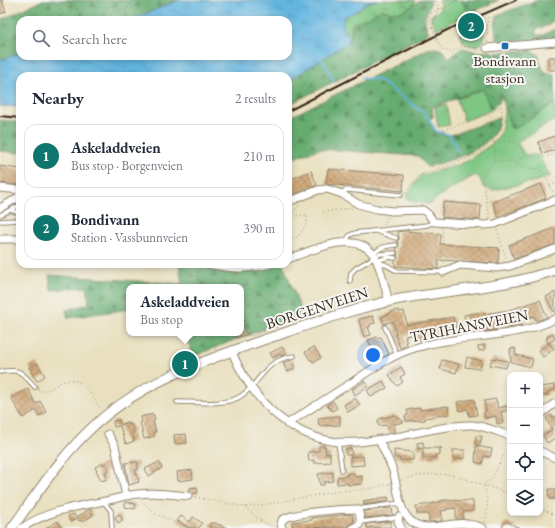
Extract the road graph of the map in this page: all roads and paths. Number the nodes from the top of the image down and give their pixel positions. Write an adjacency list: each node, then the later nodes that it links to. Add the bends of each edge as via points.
1 (134, 0): 9 (path, via 126,9 116,11)
2 (436, 0): 5 (path)
3 (457, 0): 5 (path)
4 (70, 2): 6 (path); 7 (path); 8 (path, via 75,4)
5 (438, 9): 11 (path); 11 (path, via 429,15)
6 (49, 16)
7 (71, 16)
8 (82, 16)
9 (109, 16)
10 (488, 17): 18 (path)
11 (432, 28): 19 (path, bridge, via 442,49)
12 (456, 31): 17 (path)
13 (0, 38): 14 (path)
14 (16, 40)
15 (555, 42): 16 (street)
16 (524, 44): 18 (street); 20 (path)
17 (462, 46): 18 (path); 19 (path)
18 (487, 48)
19 (450, 52): 20 (path, via 489,84)
20 (500, 102): 21 (path)
21 (501, 106): 22 (path); 23 (path)
22 (487, 114): 23 (path); 31 (path, via 441,131 435,141)
23 (501, 127): 24 (path); 25 (path)
24 (493, 140): 26 (path); 31 (path, via 471,157)
25 (515, 142): 26 (path); 27 (path)
26 (494, 143): 29 (path, via 496,152)
27 (524, 154): 28 (path, via 531,157); 30 (path)
28 (555, 155)
29 (493, 161): 30 (path, via 511,161); 56 (path, via 482,177)
30 (518, 164): 33 (path, via 521,167 542,170)
31 (432, 171): 37 (path, via 419,175)
32 (555, 184): 33 (path)
33 (550, 186): 38 (path)
34 (0, 188): 35 (street)
35 (16, 190)
36 (342, 194): 37 (lane, via 344,191 354,190); 39 (street, via 322,189); 43 (street)
37 (401, 195)
38 (555, 196)
39 (298, 197): 40 (street); 51 (path, via 299,205)
40 (292, 200)
41 (555, 200): 56 (street)
42 (16, 201): 45 (street)
43 (358, 204): 47 (street); 49 (path, via 354,208)
44 (16, 207): 46 (lane)
45 (0, 208)
46 (10, 210): 48 (lane); 50 (lane)
47 (387, 211): 55 (street, via 423,210); 57 (path, via 388,216)
48 (16, 212)
49 (323, 212)
50 (0, 215)
51 (292, 215)
52 (292, 216): 59 (path, via 307,215 307,223 298,237)
53 (16, 220): 54 (lane)
54 (0, 221)
55 (435, 222): 56 (street); 58 (lane); 70 (path, via 443,230 442,261)
56 (493, 224): 71 (path)
57 (383, 226)
58 (375, 231): 60 (lane); 63 (lane, via 350,235)
59 (292, 238)
60 (396, 238)
61 (0, 239): 62 (street)
62 (16, 239)
63 (345, 242): 67 (street); 69 (street, via 364,247)
64 (396, 245): 69 (lane, via 379,249)
65 (555, 249): 71 (street)
66 (395, 253): 69 (lane, via 384,253)
67 (292, 258)
68 (395, 258): 69 (lane)
69 (375, 259): 76 (lane, via 398,271); 77 (lane, via 356,268 351,273); 82 (street)
70 (456, 266): 71 (street); 76 (street)
71 (510, 266)
72 (199, 268): 78 (path, via 198,280)
73 (233, 268): 74 (street); 79 (path)
74 (252, 268)
75 (555, 270): 82 (street, BORGENVEIEN, via 531,278)
76 (443, 272)
77 (350, 281)
78 (205, 284)
79 (233, 284)
80 (244, 288): 81 (path, via 250,287 271,304 277,303 281,306)
81 (298, 301)
82 (389, 301): 91 (street, BORGENVEIEN, via 333,316)
83 (303, 315): 89 (path)
84 (244, 318): 89 (path)
85 (555, 319): 92 (street, TYRIHANSVEIEN, via 513,333 440,342)
86 (385, 327): 92 (lane)
87 (273, 330): 89 (path)
88 (207, 336): 90 (path, via 215,344)
89 (251, 338)
90 (215, 352)
91 (232, 352): 96 (street); 100 (street, BORGENVEIEN, via 156,382)
92 (397, 355): 101 (street, TYRIHANSVEIEN)
93 (294, 356): 96 (lane, via 270,365)
94 (0, 372): 95 (lane, via 20,372)
95 (34, 387): 100 (path, via 42,392 62,382 79,381 85,385)
96 (251, 387): 97 (lane, via 241,396 228,401); 101 (street, via 272,412)
97 (177, 402)
98 (555, 402): 99 (street)
99 (543, 412)
100 (106, 416): 125 (street, BORGENVEIEN, via 73,448)
101 (287, 424): 105 (street, via 313,436)
102 (108, 434): 114 (street, via 115,446)
103 (507, 435): 104 (street, via 471,425)
104 (379, 440): 105 (street); 110 (street)
105 (338, 442): 109 (lane)
106 (509, 444): 111 (path, via 492,478)
107 (543, 452): 108 (street)
108 (555, 458)
109 (342, 470)
110 (396, 482): 111 (path, via 433,474 453,475); 117 (street); 118 (path, via 367,489 339,491)
111 (484, 485): 113 (path); 132 (path, via 488,513)
112 (137, 493): 114 (street); 115 (street, via 157,492); 128 (path, via 142,502 155,514 169,518)
113 (507, 493)
114 (126, 496): 116 (street)
115 (188, 496): 118 (path)
116 (104, 502): 126 (street, via 54,512); 127 (lane, via 111,512)
117 (400, 503): 119 (lane); 121 (street)
118 (245, 507): 129 (path, via 272,526)
119 (357, 509): 123 (street, via 361,517); 129 (street, via 291,516 282,520)
120 (543, 509): 122 (path)
121 (402, 515): 123 (lane); 124 (street, via 420,526); 131 (street, via 398,521)
122 (555, 515)
123 (360, 522): 130 (street)
124 (447, 526): 132 (street, via 470,523)
125 (12, 528)
126 (22, 528)
127 (112, 528)
128 (182, 528)
129 (281, 528)
130 (353, 528)
131 (399, 528)
132 (483, 528)

